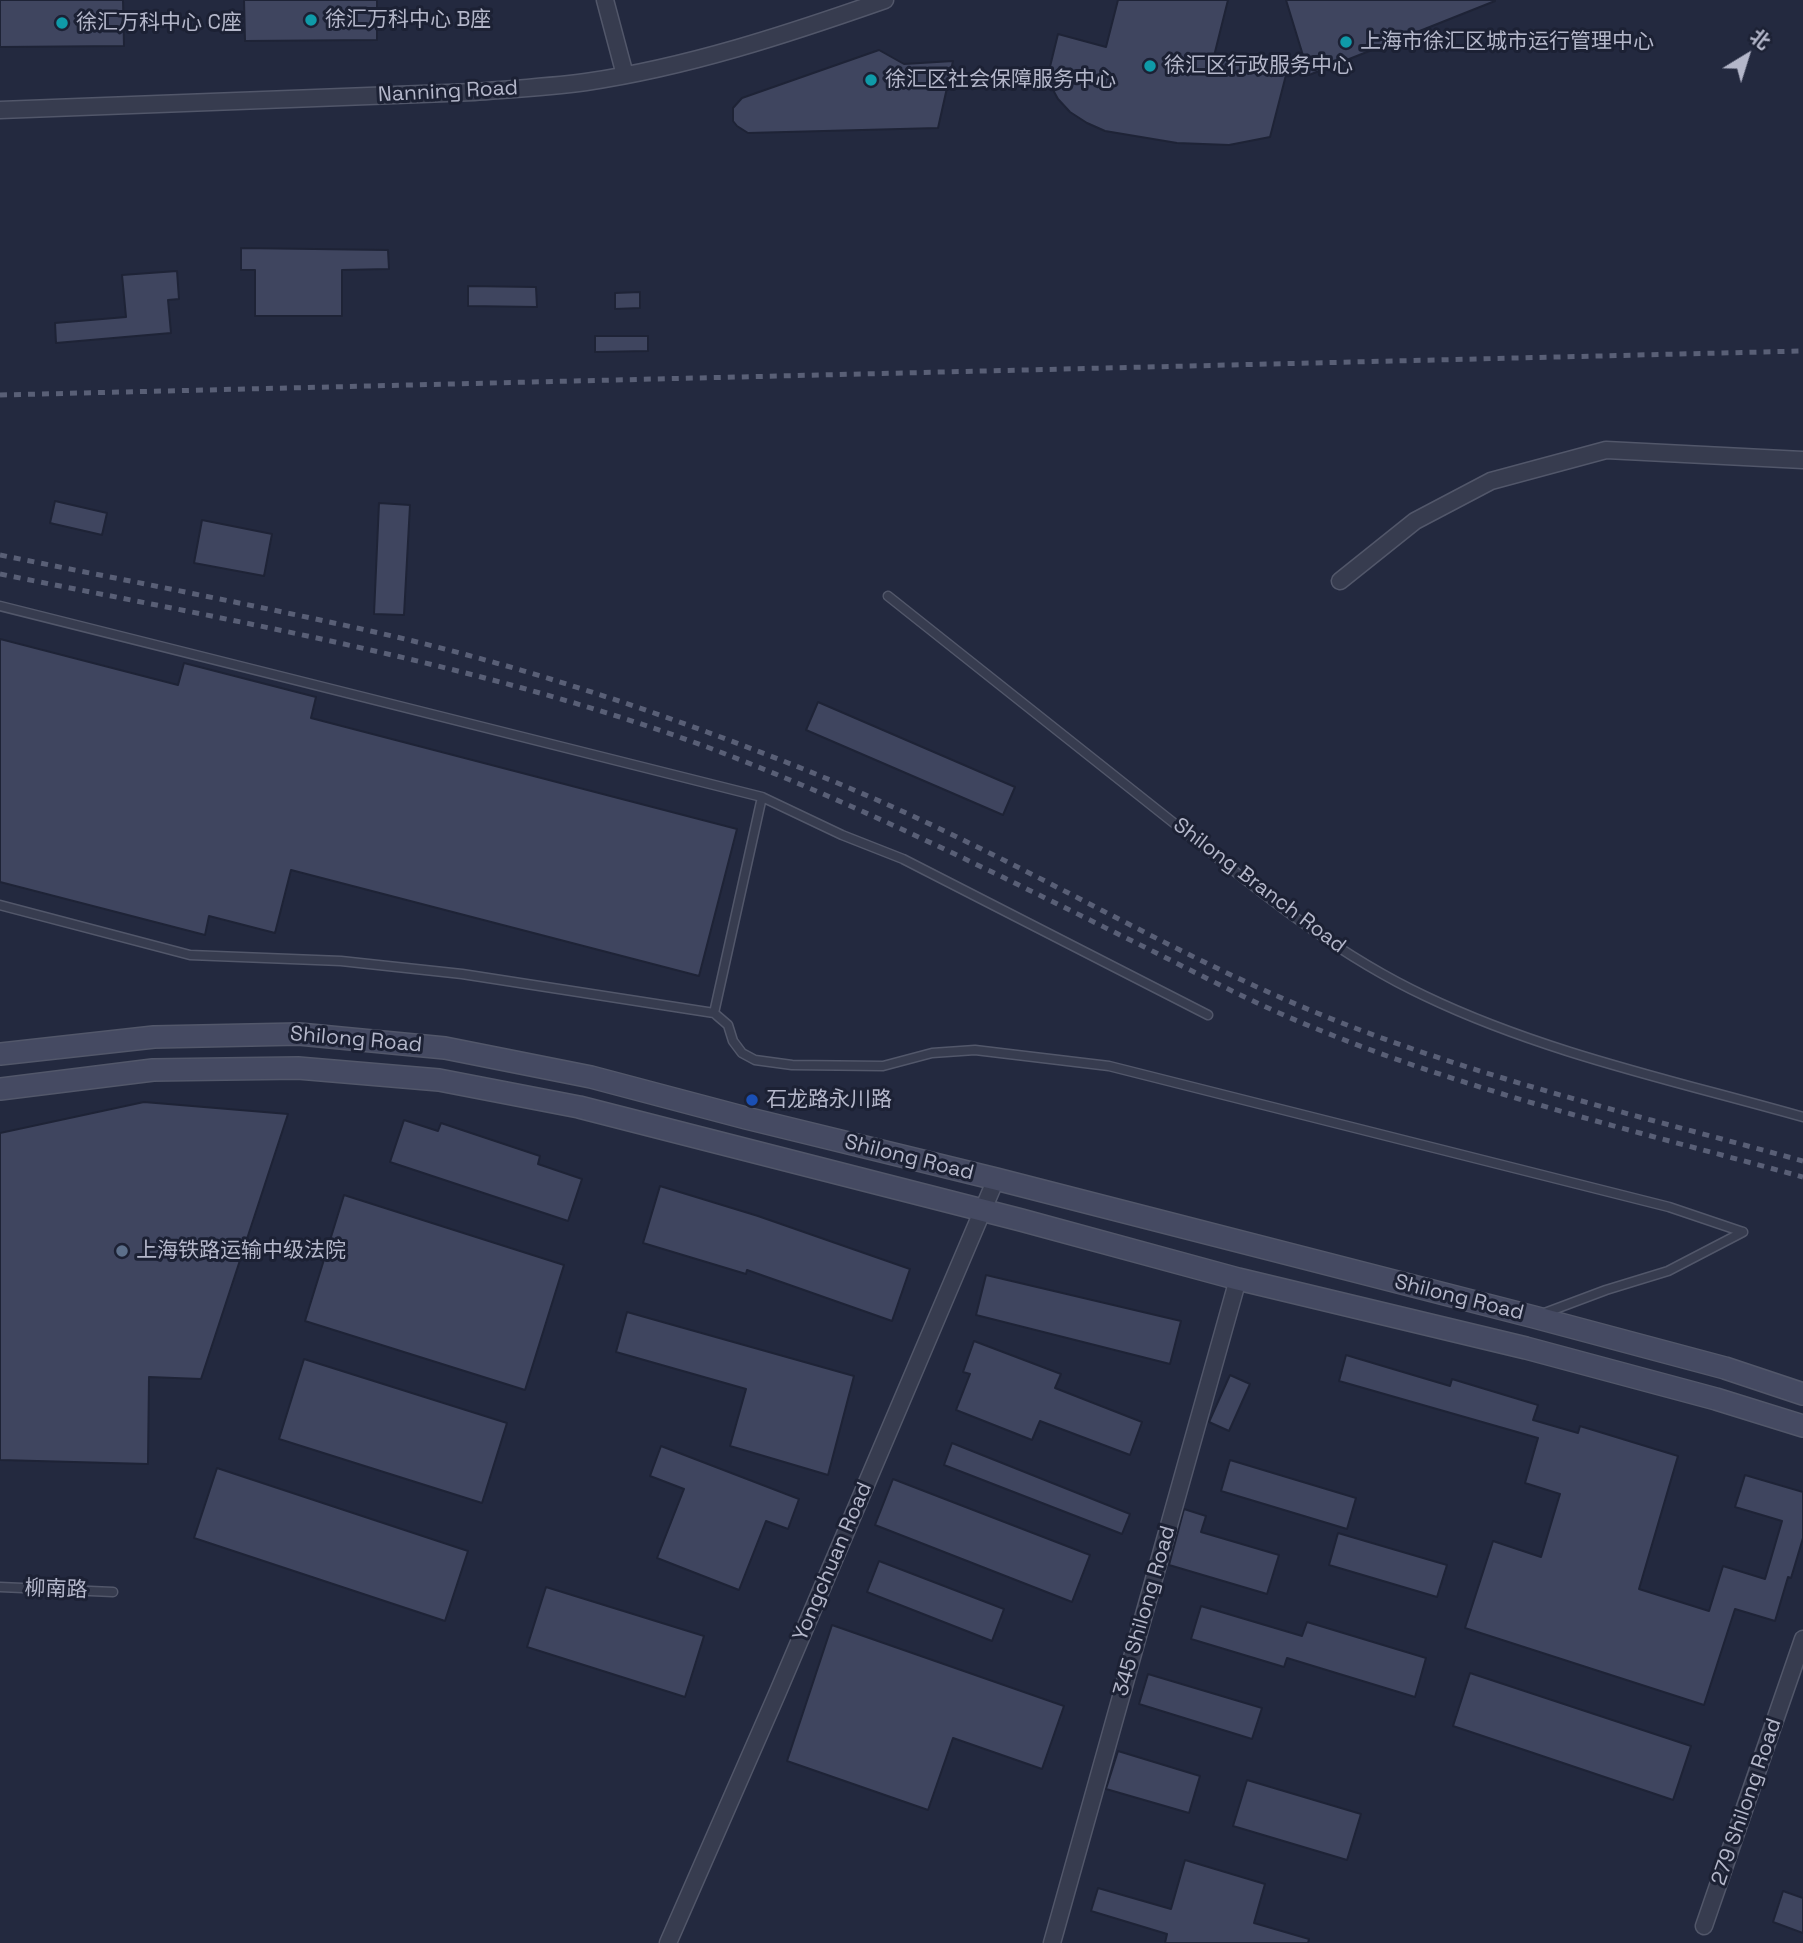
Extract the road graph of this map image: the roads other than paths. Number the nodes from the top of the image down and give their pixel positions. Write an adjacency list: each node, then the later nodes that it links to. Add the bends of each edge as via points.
1 (605, 0): 3 (street)
2 (885, 0): 3 (street, Nanning Road, via 760,41)
3 (625, 75): 4 (street, Nanning Road, via 474,92)
4 (0, 110)
5 (1803, 460): 6 (street, via 1606,450 1491,481 1415,521)
6 (1340, 582)
7 (888, 596): 15 (lane, Shilong Branch Road, via 1267,897 1372,968 1424,996 1518,1035)
8 (0, 606): 9 (lane)
9 (762, 797): 11 (lane); 12 (lane, via 903,859)
10 (0, 905): 11 (lane, via 191,955 341,961 463,974)
11 (714, 1013): 19 (lane, via 728,1026 742,1053 755,1060 883,1066 932,1053 975,1050 1109,1066 1668,1207 1743,1232 1668,1271)
12 (1208, 1014)
13 (3, 1051): 16 (main road, Shilong Road, via 154,1037 299,1034 445,1048 591,1077)
14 (0, 1089): 17 (main road, Shilong Road, via 166,1069 298,1068 439,1080 579,1107)
15 (1803, 1117)
16 (996, 1179): 17 (street, Yongchuan Road); 19 (main road, Shilong Road)
17 (983, 1210): 18 (main road, Shilong Road); 26 (street, Yongchuan Road)
18 (1238, 1279): 21 (main road, Shilong Road, via 1526,1349); 27 (street, 345 Shilong Road)
19 (1534, 1317): 20 (main road, Shilong Road, via 1725,1368)
20 (1803, 1394)
21 (1803, 1426)
22 (0, 1587): 23 (lane, 柳南路)
23 (113, 1592)
24 (1803, 1639): 25 (street, 279 Shilong Road)
25 (1704, 1926)
26 (668, 1943)
27 (1052, 1943)

